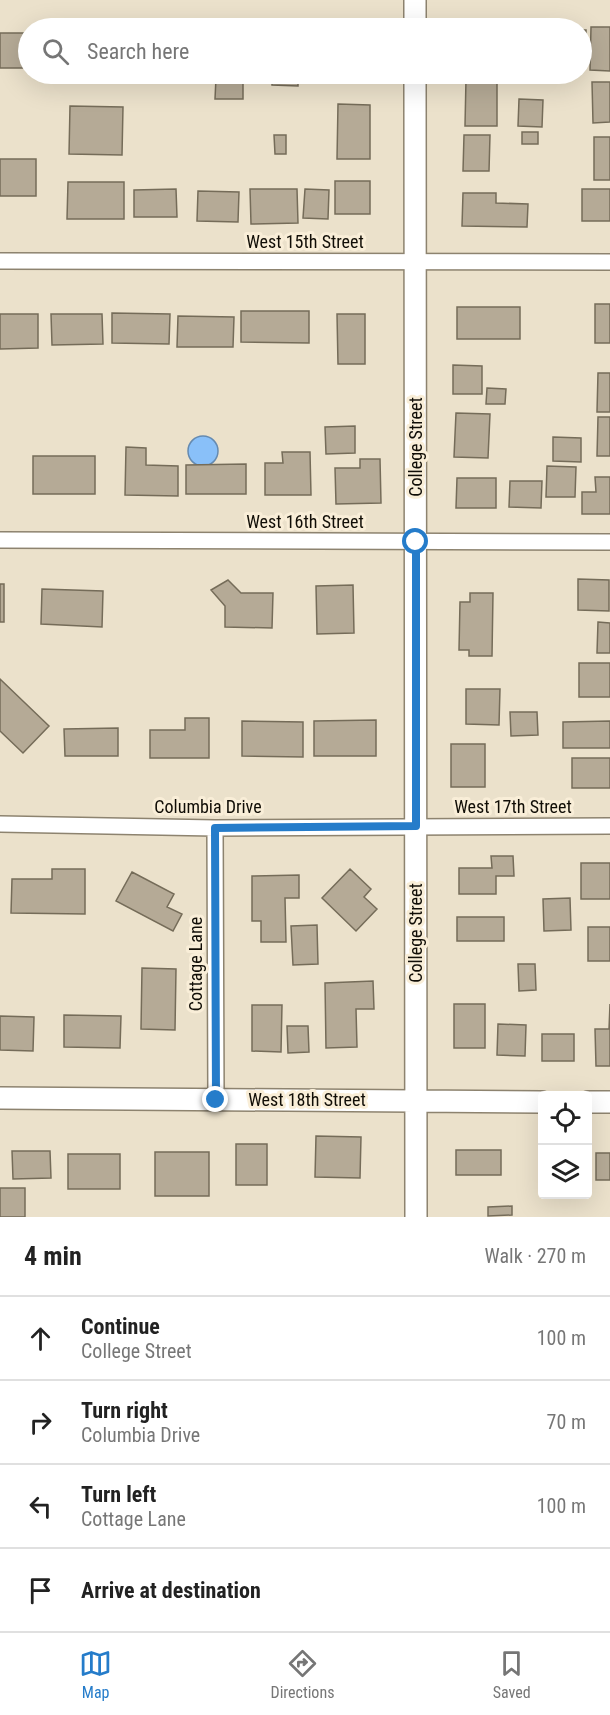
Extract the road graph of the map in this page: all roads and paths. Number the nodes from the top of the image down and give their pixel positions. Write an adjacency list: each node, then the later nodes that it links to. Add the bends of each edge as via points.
1 (415, 0): 2 (street)
2 (416, 18)
3 (416, 84): 5 (street, College Street)
4 (0, 261): 5 (street, West 15th Street)
5 (416, 261): 6 (street, West 15th Street); 8 (street, College Street)
6 (610, 262)
7 (0, 540): 8 (street, West 16th Street)
8 (416, 542): 9 (street, West 16th Street); 11 (street, College Street)
9 (610, 542)
10 (0, 824): 13 (street, Columbia Drive)
11 (416, 826): 12 (street, West 17th Street); 13 (street, Columbia Drive); 16 (street, College Street)
12 (610, 826)
13 (215, 828): 15 (street, Cottage Lane)
14 (0, 1098): 15 (street, West 18th Street)
15 (216, 1100): 16 (street, West 18th Street)
16 (416, 1101): 17 (street, West 18th Street); 20 (street, College Street)
17 (538, 1102)
18 (592, 1102): 19 (street)
19 (610, 1102)
20 (416, 1217)

